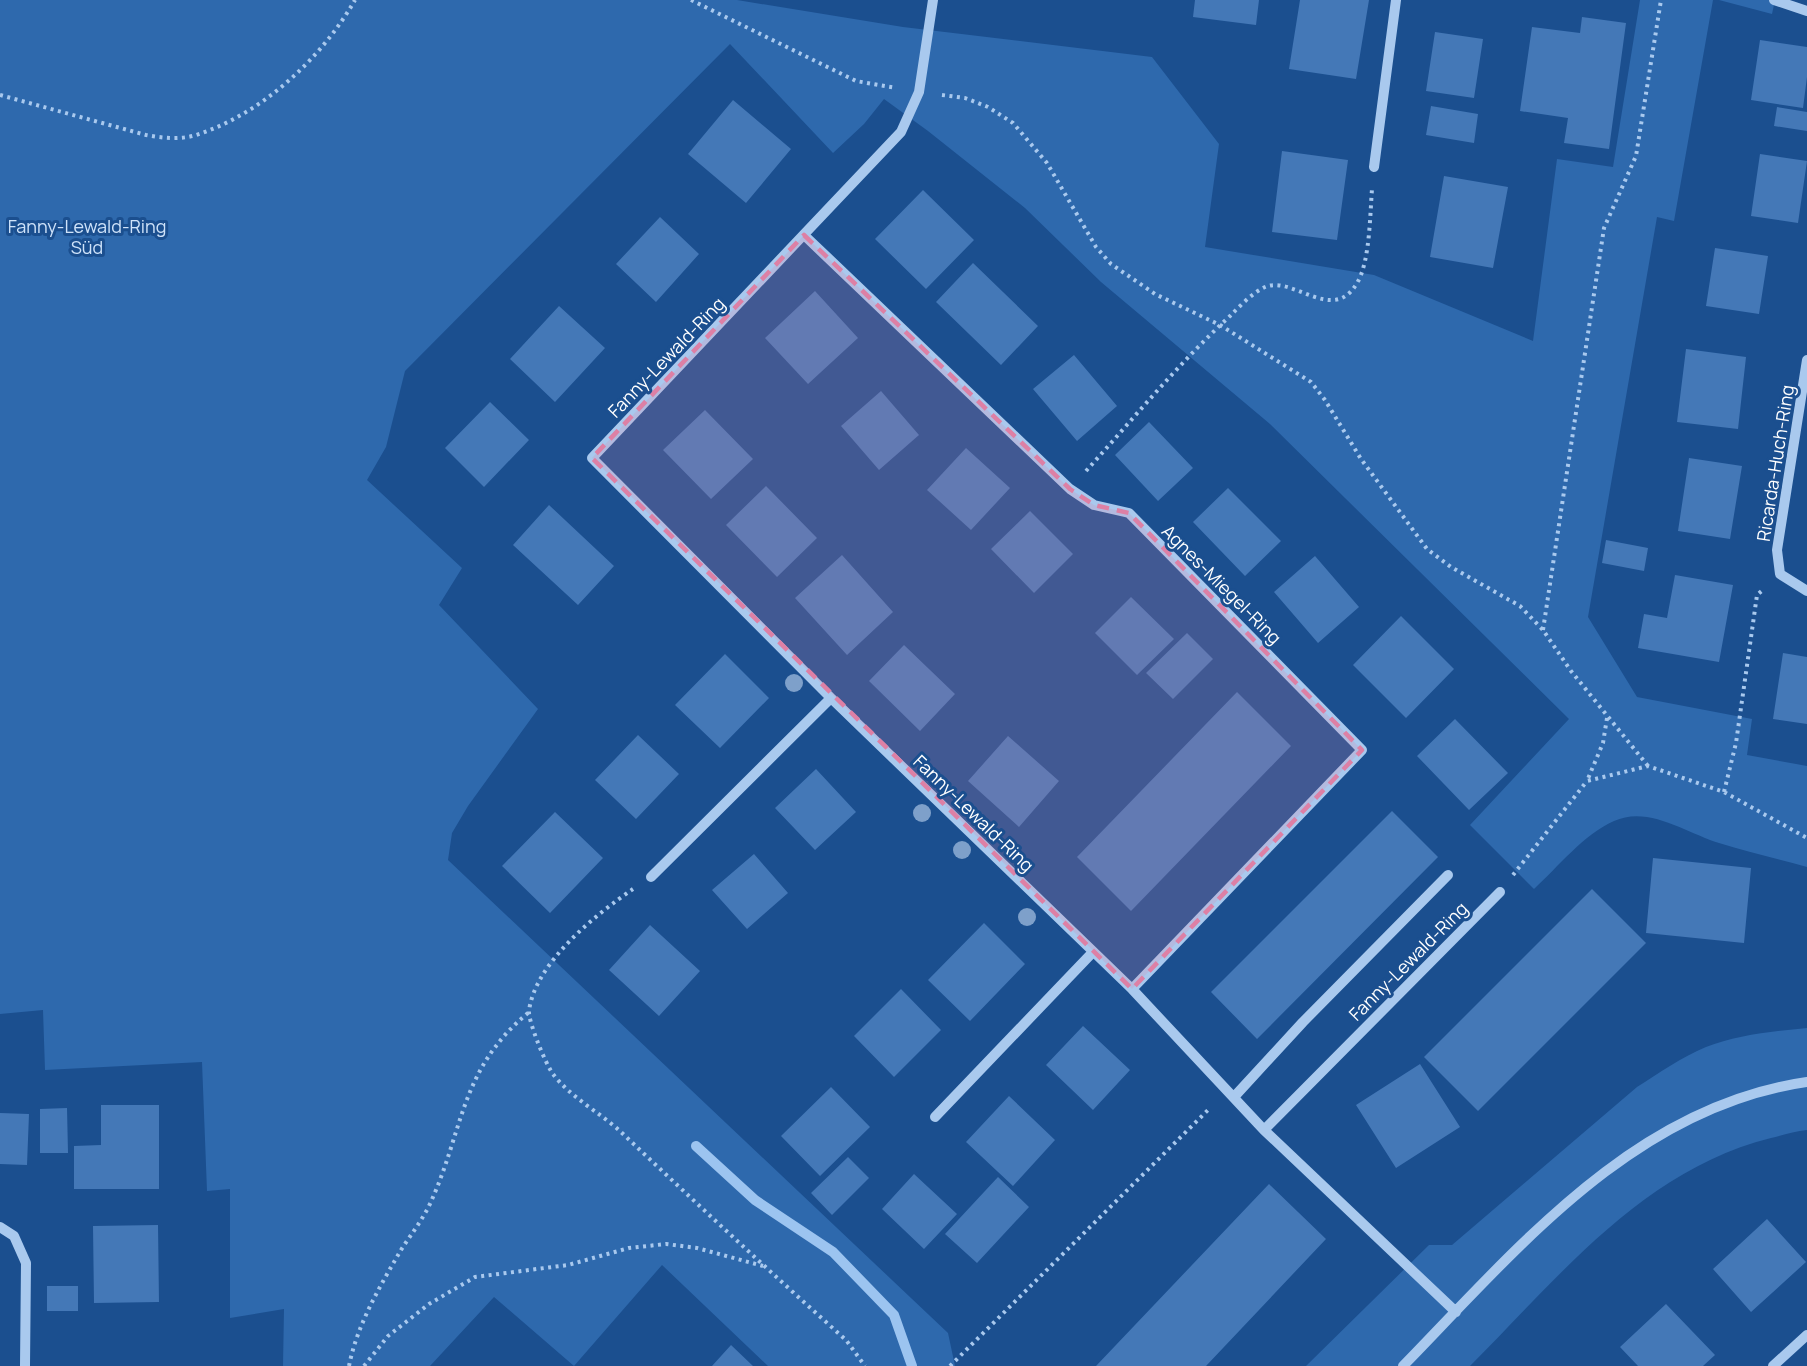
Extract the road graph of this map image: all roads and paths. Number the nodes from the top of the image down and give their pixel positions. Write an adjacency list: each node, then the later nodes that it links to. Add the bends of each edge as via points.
1 (356, 0): 9 (path, via 322,49 295,76 261,102 195,136 168,139 146,135)
2 (691, 0): 8 (path, via 856,81)
3 (933, 0): 8 (street, Fanny-Lewald-Ring)
4 (1396, 0): 10 (street)
5 (1661, 0): 17 (path, via 1635,156 1604,228)
6 (1774, 0): 7 (street)
7 (1807, 11)
8 (919, 92): 11 (street, Fanny-Lewald-Ring, via 901,132); 12 (path, via 965,99 988,107 1013,123 1047,163 1110,264 1155,294)
9 (0, 95)
10 (1374, 167): 12 (path, via 1367,249 1357,284 1335,299 1267,286)
11 (804, 235): 14 (street, Agnes-Miegel-Ring); 18 (street, Fanny-Lewald-Ring, via 592,458)
12 (1220, 325): 14 (path); 17 (path, via 1311,382 1427,549 1520,606)
13 (1807, 360): 15 (street, Ricarda-Huch-Ring, via 1777,550)
14 (1071, 489): 28 (street, Agnes-Miegel-Ring, via 1094,505 1129,513 1362,750)
15 (1780, 574): 16 (street); 22 (path, via 1757,595 1736,743)
16 (1807, 591)
17 (1543, 630): 19 (path)
18 (831, 698): 25 (street); 27 (street, Fanny-Lewald-Ring)
19 (1607, 717): 20 (path); 21 (path, via 1604,743)
20 (1648, 766): 21 (path); 22 (path)
21 (1587, 781): 26 (path)
22 (1724, 792): 23 (path)
23 (1807, 838)
24 (1449, 875): 31 (street)
25 (651, 877): 29 (path, via 609,905 566,946 540,977)
26 (1500, 892): 33 (street, Fanny-Lewald-Ring)
27 (1093, 952): 28 (street, Fanny-Lewald-Ring); 32 (street)
28 (1132, 989): 31 (street, Fanny-Lewald-Ring)
29 (529, 1013): 35 (path, via 553,1073); 39 (path, via 509,1029 487,1056 467,1094 444,1173 372,1303)
30 (1807, 1082): 36 (street, via 1731,1101 1648,1141 1542,1225)
31 (1231, 1094): 33 (street, Fanny-Lewald-Ring); 42 (path)
32 (935, 1117)
33 (1264, 1130): 36 (street, Fanny-Lewald-Ring)
34 (0, 1227): 38 (street, via 14,1236 26,1263)
35 (764, 1266): 40 (path, via 698,1248 666,1244 629,1248 568,1265 475,1278 404,1323); 41 (path, via 846,1340)
36 (1456, 1312): 43 (street)
37 (1807, 1335): 44 (street)
38 (25, 1366)
39 (349, 1366)
40 (364, 1366)
41 (865, 1366)
42 (950, 1366)
43 (1403, 1366)
44 (1773, 1366)

